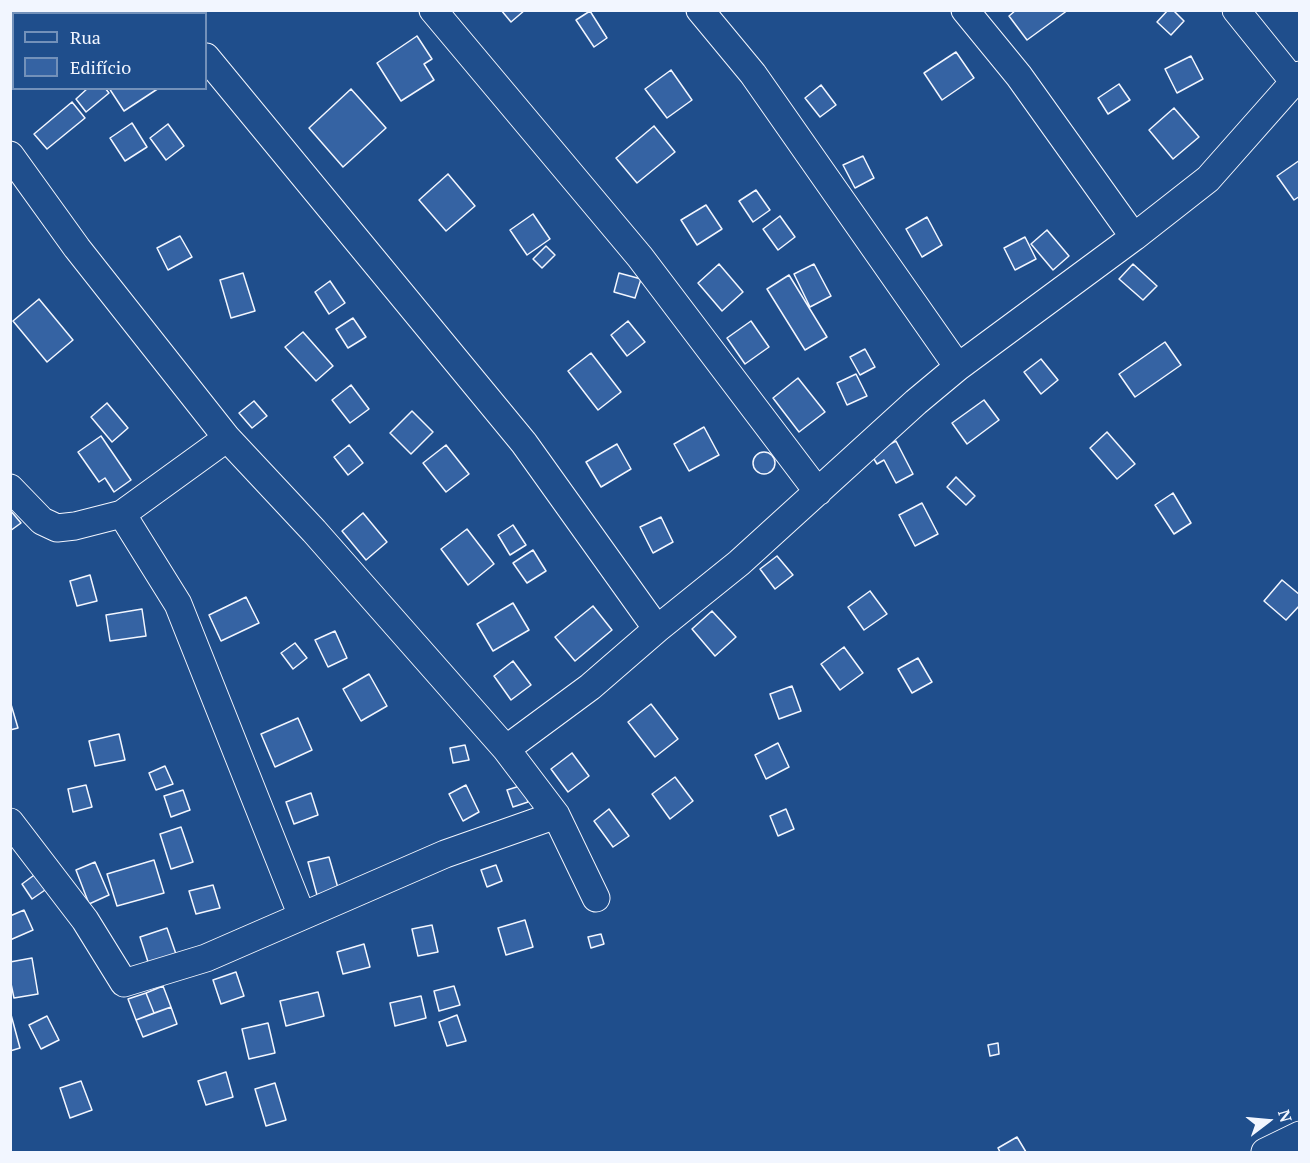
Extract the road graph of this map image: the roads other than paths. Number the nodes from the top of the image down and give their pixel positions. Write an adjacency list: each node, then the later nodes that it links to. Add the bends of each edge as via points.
1 (433, 10): 12 (street, via 640,256)
2 (700, 10): 9 (street, via 753,74)
3 (965, 10): 8 (street, via 1019,76)
4 (1236, 10): 6 (street)
5 (207, 58): 14 (street, via 524,443)
6 (1297, 79): 8 (street, via 1208,179)
7 (10, 155): 10 (street, via 77,248)
8 (1134, 237): 9 (street)
9 (958, 367): 12 (street)
10 (227, 438): 13 (street); 15 (street)
11 (10, 488): 13 (street, via 42,521 57,528)
12 (818, 492): 14 (street)
13 (122, 513): 19 (street, via 178,604)
14 (657, 629): 15 (street, via 590,687)
15 (506, 749): 16 (street)
16 (556, 815): 18 (street); 19 (street, via 445,854)
17 (10, 822): 19 (street, via 85,920 124,983 206,958)
18 (596, 898)
19 (302, 916)
20 (1299, 1135): 21 (street)
21 (1265, 1152)

